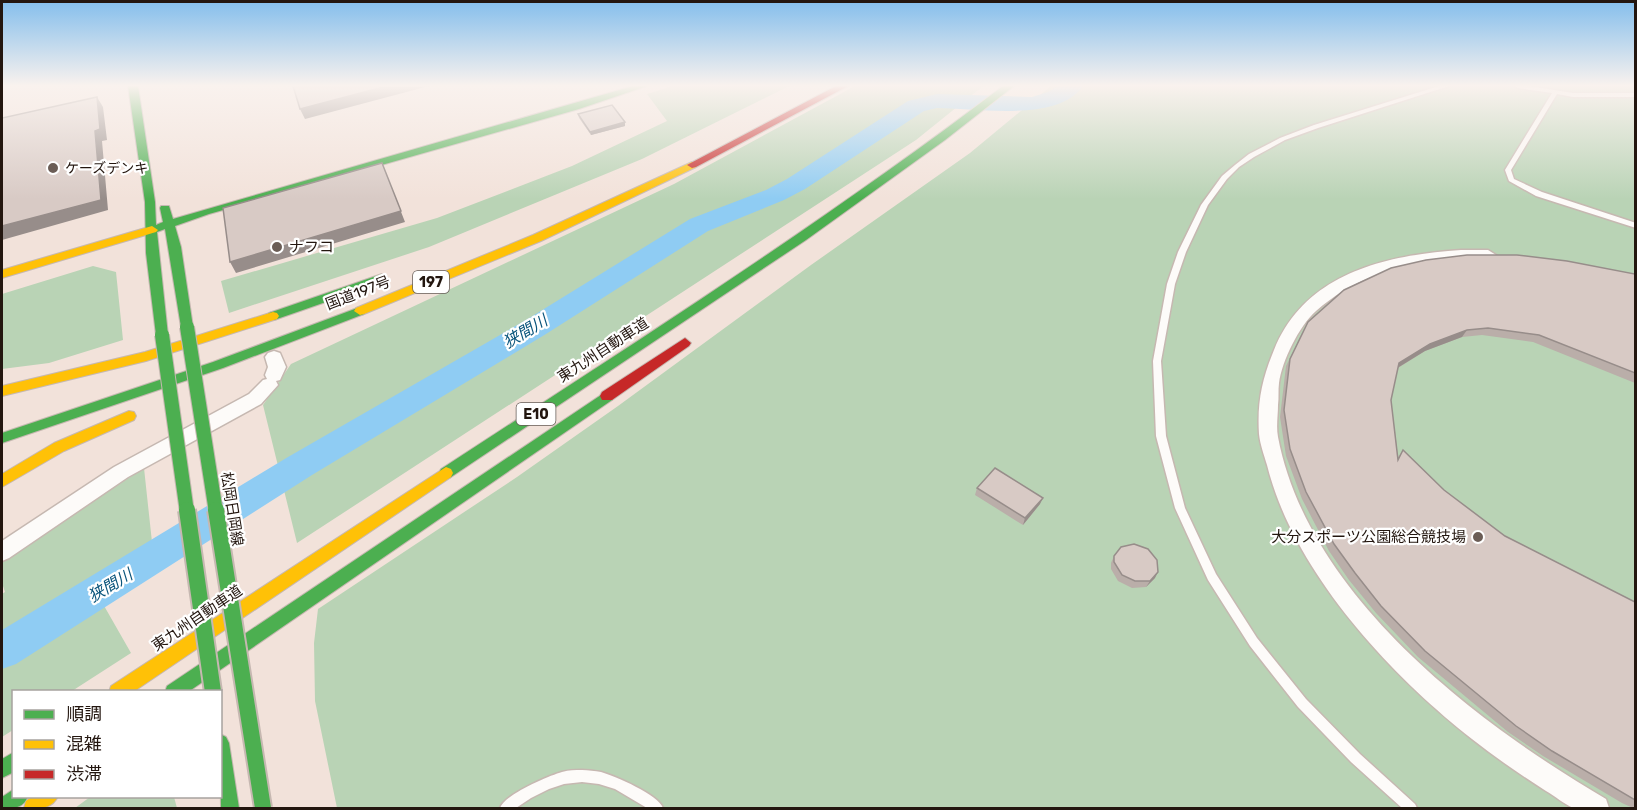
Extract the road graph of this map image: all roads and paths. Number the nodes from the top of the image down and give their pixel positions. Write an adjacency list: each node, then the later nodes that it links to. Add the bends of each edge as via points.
1 (138, 124): 12 (main road)
2 (151, 124): 11 (main road, 松岡日岡線)
3 (497, 124): 11 (main road)
4 (746, 124): 9 (main road, 国道197号 / 197)
5 (775, 124): 15 (main road, 国道197号 / 197, via 657,183)
6 (962, 124): 27 (main road, 東九州自動車道 / E10, via 723,291)
7 (1324, 124): 40 (lane, via 1262,149 1235,168 1195,220 1164,309 1157,375 1160,421 1188,532 1215,585 1253,642 1304,704 1354,757)
8 (1536, 124): 13 (lane, via 1508,170 1511,180 1539,194)
9 (655, 171): 10 (main road); 20 (main road, 国道197号 / 197, via 446,262)
10 (622, 182)
11 (168, 220): 12 (main road); 37 (main road, 松岡日岡線, bridge)
12 (151, 225): 16 (main road); 18 (main road); 30 (main road, bridge, via 162,335)
13 (1635, 226)
14 (1502, 255): 41 (street, via 1444,256 1390,265 1343,284 1313,303 1293,327 1275,360 1268,392 1270,441 1292,510 1324,567 1379,636 1430,687 1489,737)
15 (488, 259): 21 (main road); 23 (main road, 国道197号 / 197, via 283,340)
16 (2, 263)
17 (399, 272): 22 (main road, via 222,334)
18 (2, 274)
19 (694, 336): 26 (main road, E10)
20 (151, 371)
21 (272, 372): 24 (main road, via 214,382 148,408 58,447); 25 (street, via 255,399 121,472)
22 (2, 391)
23 (2, 438)
24 (2, 481)
25 (2, 552)
26 (307, 600): 28 (main road, E10); 29 (main road)
27 (120, 690)
28 (176, 690)
29 (190, 690)
30 (213, 690)
31 (222, 756): 36 (main road)
32 (16, 798): 34 (main road)
33 (46, 798): 35 (main road)
34 (2, 808)
35 (33, 808)
36 (230, 808)
37 (263, 808)
38 (506, 808): 39 (lane, via 553,780 584,775 625,786)
39 (657, 808)
40 (1411, 808)
41 (1597, 808)

